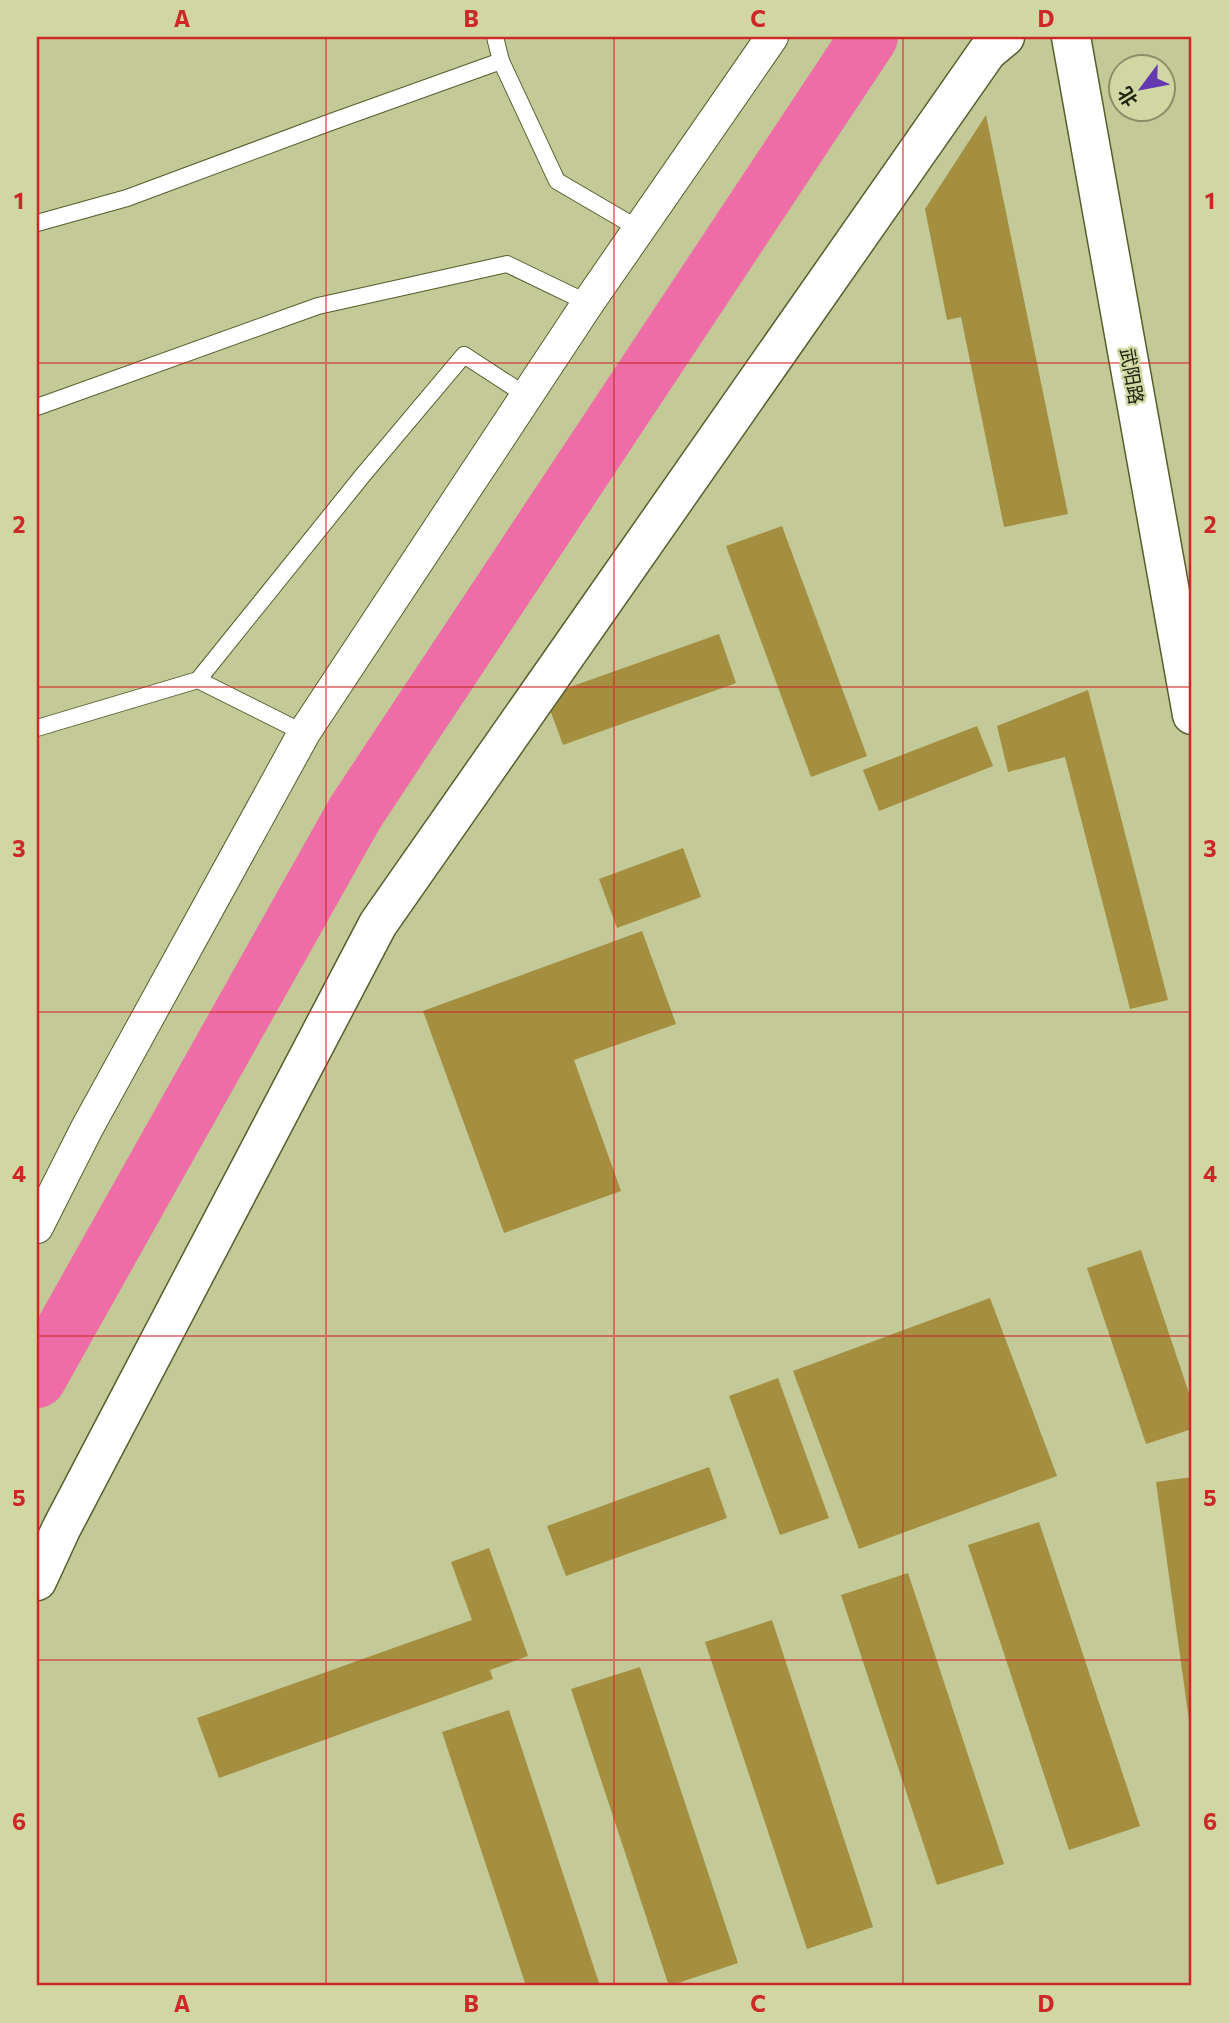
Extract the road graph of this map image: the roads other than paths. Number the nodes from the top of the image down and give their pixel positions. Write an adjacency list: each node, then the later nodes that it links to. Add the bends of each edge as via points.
1 (495, 37): 5 (lane)
2 (772, 37): 7 (street)
3 (1071, 37): 11 (street, 武阳路)
4 (997, 42): 17 (street, via 378,924)
5 (501, 61): 6 (lane, via 127,198); 7 (lane, via 557,181)
6 (37, 223)
7 (639, 229): 8 (street)
8 (589, 303): 9 (street); 10 (lane, via 507,264 318,306)
9 (527, 396): 12 (lane, via 464,355); 15 (street)
10 (37, 407)
11 (1185, 628): 13 (street, 武阳路)
12 (198, 680): 14 (lane); 15 (lane)
13 (1192, 715)
14 (37, 728)
15 (304, 733): 16 (street)
16 (37, 1227)
17 (37, 1581)

